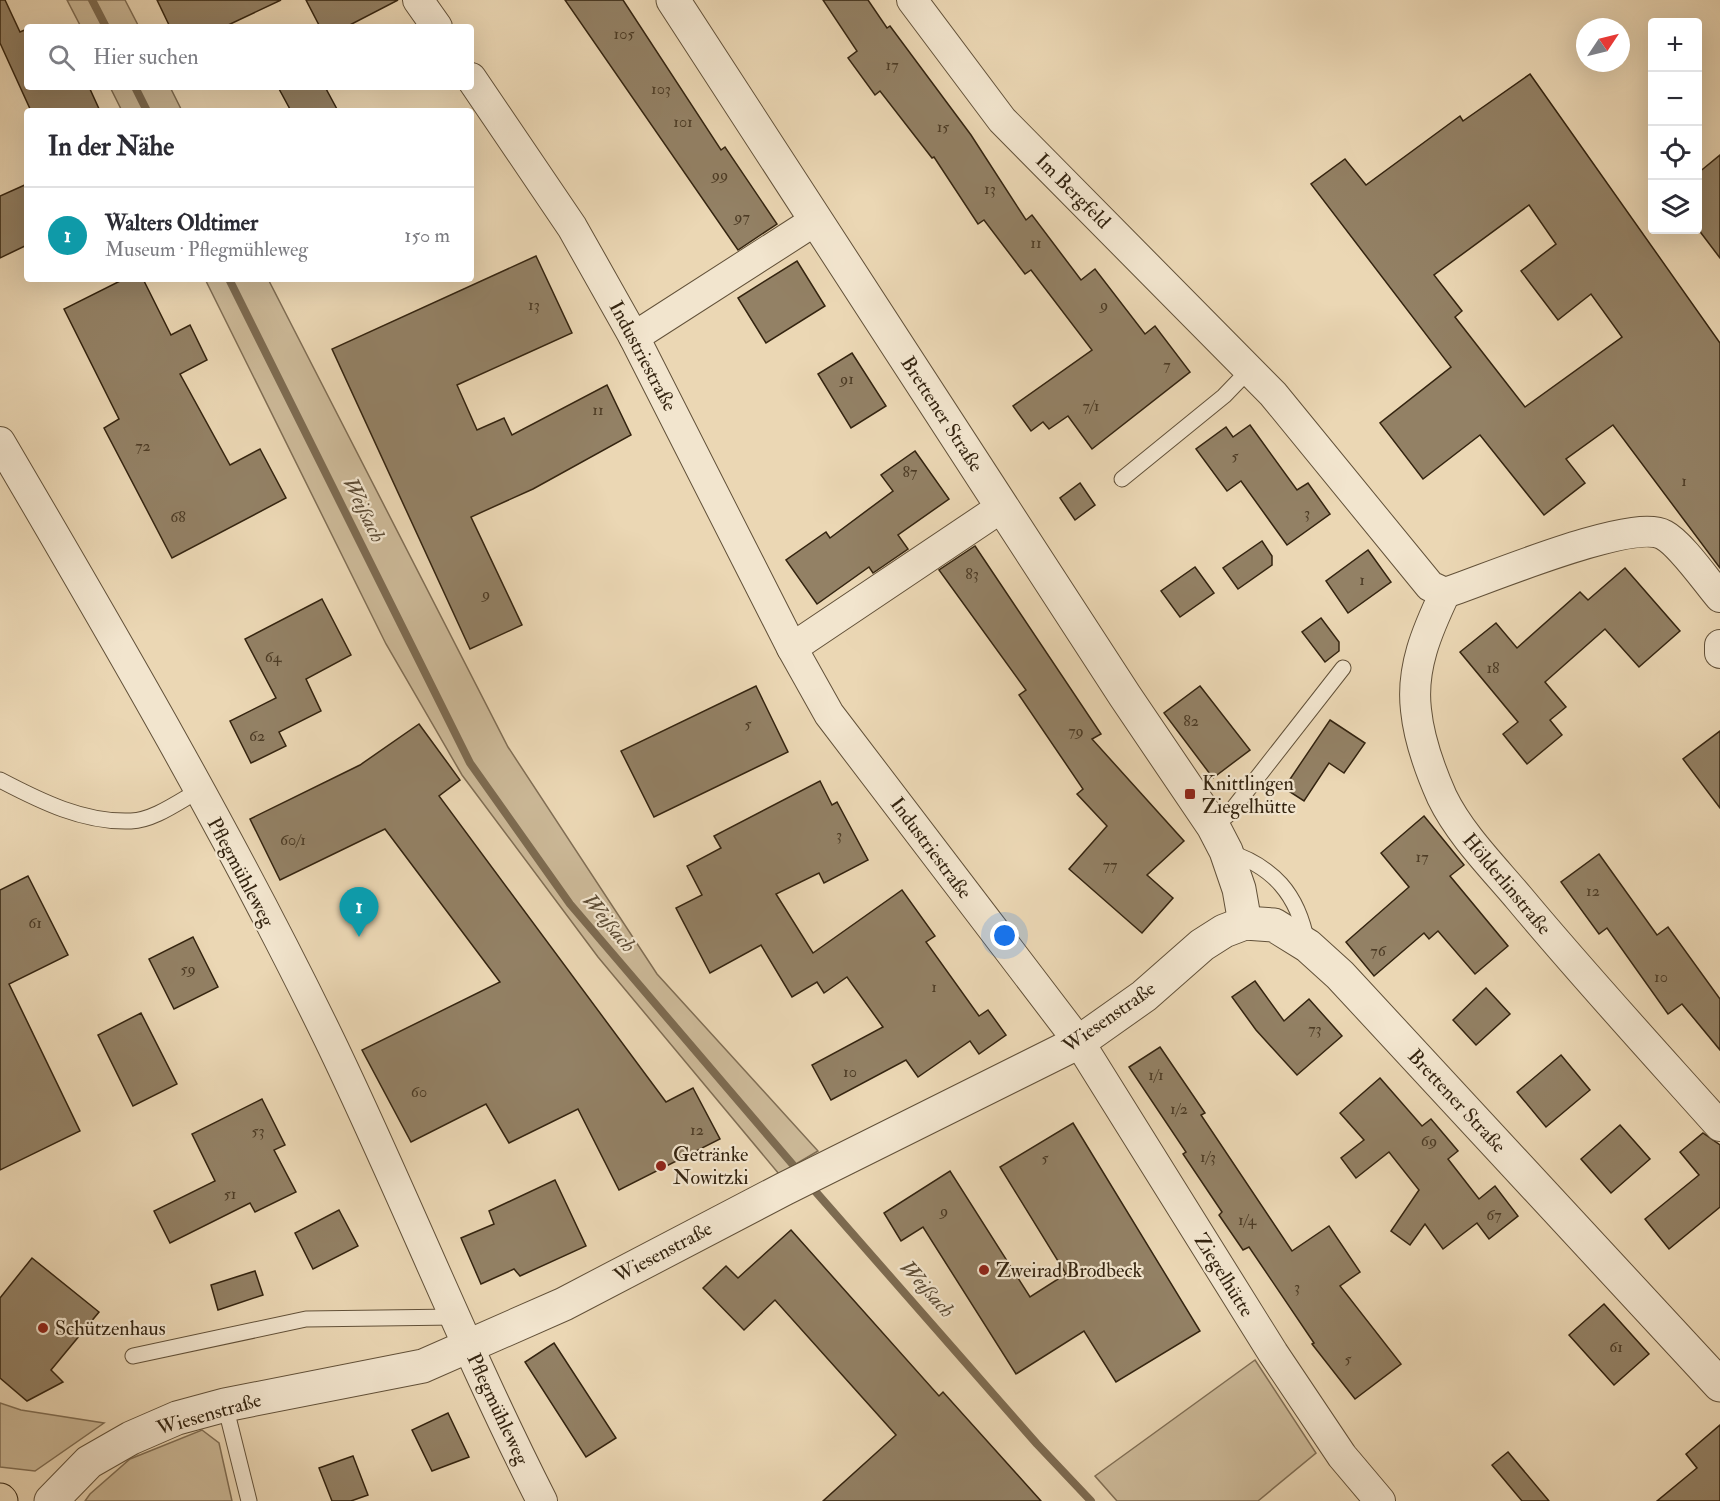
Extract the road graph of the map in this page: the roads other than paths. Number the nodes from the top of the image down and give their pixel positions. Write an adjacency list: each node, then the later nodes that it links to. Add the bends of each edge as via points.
1 (418, 0): 4 (street)
2 (673, 0): 6 (street, Brettener Straße)
3 (912, 0): 8 (street, Im Bergfeld, via 1002,120)
4 (434, 24)
5 (474, 82): 7 (street, Industriestraße, via 572,227)
6 (816, 220): 7 (street); 11 (street, Brettener Straße)
7 (634, 337): 15 (street, Industriestraße)
8 (1250, 369): 10 (lane, via 1224,396); 12 (street, Im Bergfeld, via 1430,586)
9 (0, 442): 19 (street, Pflegmühleweg)
10 (1122, 479)
11 (1002, 507): 15 (street); 20 (street, Brettener Straße)
12 (1445, 593): 13 (street, via 1612,535 1647,531 1665,536); 24 (street, Hölderlinstraße, via 1428,627 1416,670 1416,710 1428,761 1443,798 1462,829 1553,939)
13 (1720, 597)
14 (1720, 645): 16 (street)
15 (792, 648): 23 (street, Industriestraße, via 829,714)
16 (1720, 653)
17 (1343, 668): 20 (lane, via 1228,815)
18 (0, 780): 19 (lane, via 46,804 85,816 132,821)
19 (198, 791): 25 (street, Pflegmühleweg, via 329,1039)
20 (1219, 839): 21 (street, Brettener Straße, via 1239,889); 22 (lane, via 1276,878 1303,919)
21 (1245, 923): 22 (street, Brettener Straße, via 1274,925); 23 (street, Wiesenstraße, via 1202,945 1143,996)
22 (1308, 946): 28 (street, Brettener Straße, via 1340,975)
23 (1079, 1042): 26 (street, Wiesenstraße, via 564,1304); 33 (street, Ziegelhütte, via 1273,1353 1342,1456)
24 (1720, 1126)
25 (455, 1317): 26 (street, Pflegmühleweg); 27 (lane, via 306,1319)
26 (470, 1347): 29 (street, Wiesenstraße, via 423,1366); 32 (street, Pflegmühleweg)
27 (133, 1356)
28 (1720, 1385)
29 (225, 1405): 30 (street, Wiesenstraße, via 177,1418 131,1438 88,1462); 31 (lane)
30 (51, 1501)
31 (249, 1501)
32 (542, 1501)
33 (1380, 1501)

